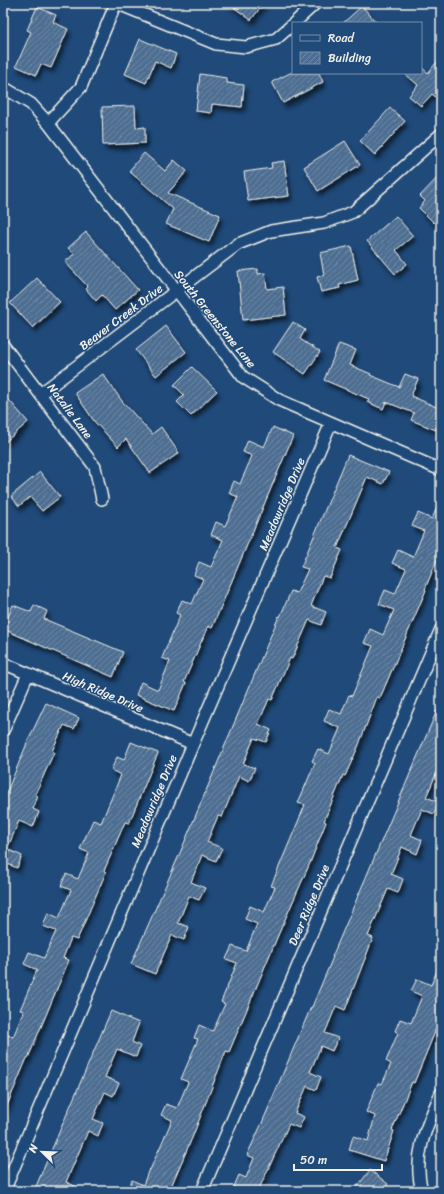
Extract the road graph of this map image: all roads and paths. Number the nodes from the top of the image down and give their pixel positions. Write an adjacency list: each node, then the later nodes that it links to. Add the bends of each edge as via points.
1 (116, 3): 4 (street, via 216,44 246,47 254,45 276,39); 6 (street, via 81,87)
2 (316, 3): 3 (street)
3 (294, 22)
4 (292, 24)
5 (3, 87): 6 (street, South Greenstone Lane, via 31,104)
6 (48, 124): 8 (street, South Greenstone Lane)
7 (441, 134): 8 (street, Beaver Creek Drive, via 353,212 324,223 271,231 238,244)
8 (176, 291): 10 (street, Beaver Creek Drive); 11 (street, South Greenstone Lane, via 243,377 278,400)
9 (3, 345): 10 (street, Natalie Lane)
10 (40, 394): 13 (street, Natalie Lane, via 95,467)
11 (331, 423): 12 (street, South Greenstone Lane); 18 (street, Meadowridge Drive)
12 (441, 470)
13 (102, 499)
14 (441, 629): 21 (street, Deer Ridge Drive)
15 (3, 663): 16 (street, High Ridge Drive)
16 (28, 674): 17 (street); 18 (street, High Ridge Drive)
17 (3, 731)
18 (193, 744): 20 (street, Meadowridge Drive)
19 (441, 1093): 22 (street, via 423,1138 418,1162)
20 (4, 1191)
21 (202, 1191)
22 (422, 1191)

